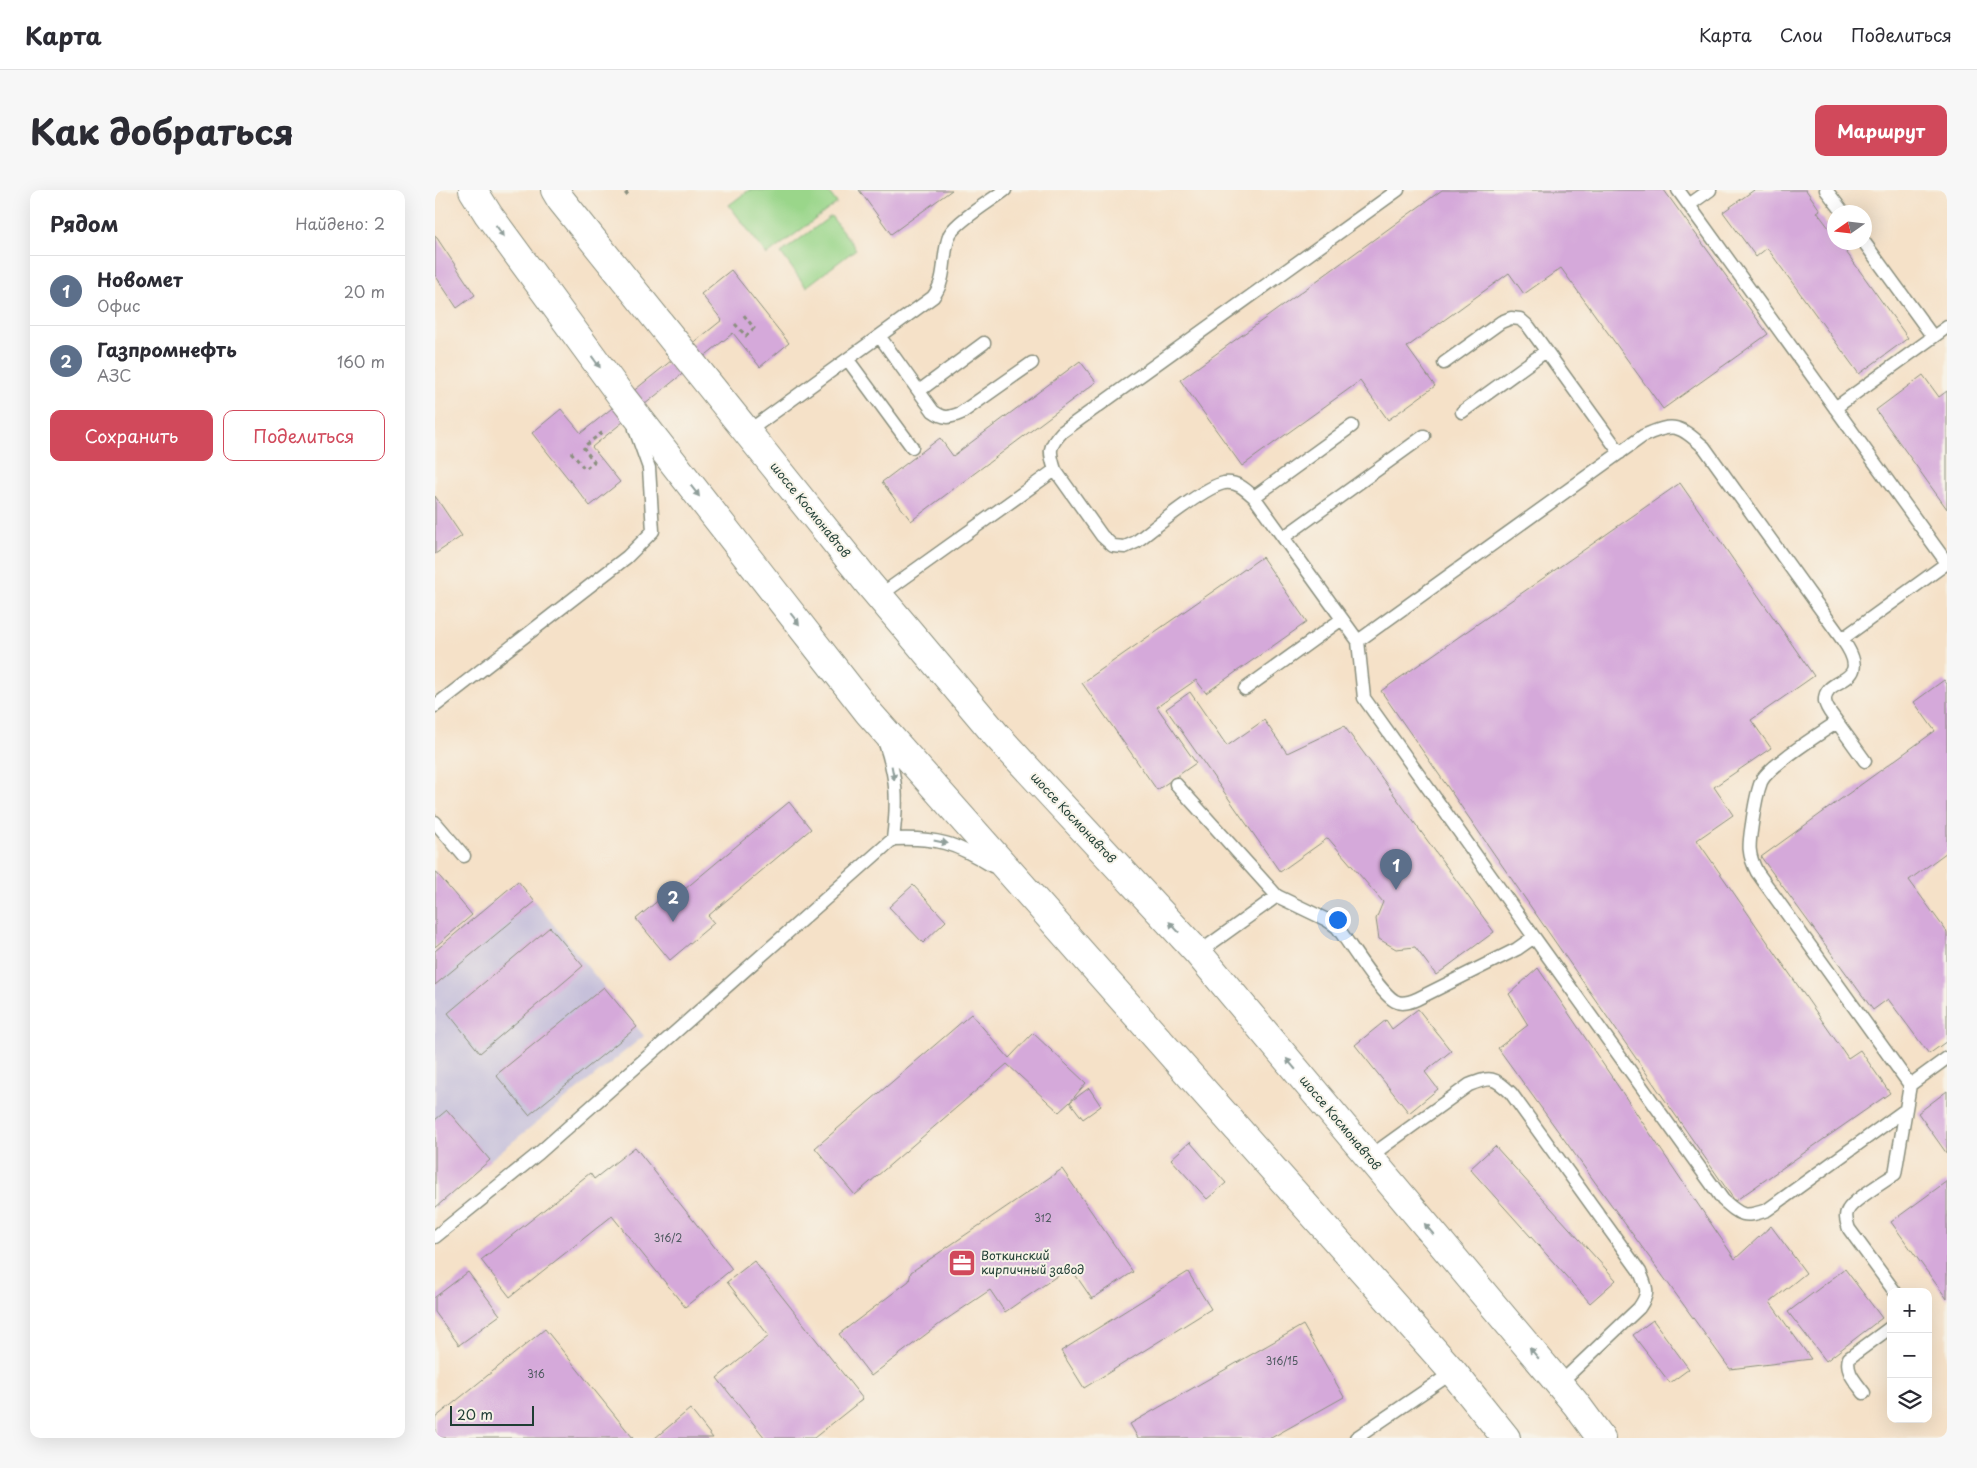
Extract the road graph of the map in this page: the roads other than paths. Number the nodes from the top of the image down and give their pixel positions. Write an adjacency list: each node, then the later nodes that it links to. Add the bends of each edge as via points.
1 (473, 190): 20 (main road, one-way to 20)
2 (555, 190): 24 (main road, шоссе Космонавтов)
3 (1005, 190): 12 (lane, via 955,225 950,235 940,289)
4 (1398, 190): 28 (lane, via 1062,432 1052,443 1050,454)
5 (1678, 190): 8 (lane)
6 (1710, 190): 8 (lane)
7 (1826, 190): 9 (lane)
8 (1689, 205): 21 (lane)
9 (1838, 205)
10 (1870, 250): 13 (lane)
11 (1947, 327): 13 (lane)
12 (880, 337): 16 (lane); 19 (lane)
13 (1933, 337): 21 (lane)
14 (985, 343): 19 (lane)
15 (1546, 351): 18 (lane, via 1521,319 1511,318); 22 (lane); 27 (lane)
16 (848, 360): 24 (lane); 26 (lane)
17 (1032, 362): 19 (lane, via 951,418 942,418 933,411)
18 (1444, 363)
19 (919, 391)
20 (622, 397): 36 (lane, via 649,468 653,531 627,557); 37 (main road, one-way to 37)
21 (1835, 408): 33 (lane, via 1947,563)
22 (1462, 412)
23 (1352, 426): 29 (lane)
24 (747, 432): 31 (main road, шоссе Космонавтов)
25 (1425, 436): 30 (lane)
26 (912, 447)
27 (1619, 453): 33 (lane, via 1663,427 1684,430 1704,447); 34 (lane)
28 (1055, 470): 29 (lane, via 1113,546 1125,547 1136,542 1207,490 1224,483 1240,485); 31 (lane)
29 (1255, 497): 30 (lane)
30 (1284, 537): 32 (lane)
31 (879, 596): 47 (main road, шоссе Космонавтов, one-way to 31, via 997,736)
32 (1342, 619): 34 (lane); 35 (lane)
33 (1842, 639): 38 (lane, via 1855,662 1853,671 1827,694 1825,701)
34 (1358, 641): 46 (lane, via 1363,698)
35 (1245, 688)
36 (435, 706)
37 (868, 712): 42 (lane, one-way to 42, via 885,741 894,773 897,806); 44 (main road)
38 (1837, 722): 39 (lane); 49 (lane, via 1776,765 1762,780 1748,850 1757,872)
39 (1865, 761)
40 (1176, 784): 45 (lane)
41 (435, 822): 43 (lane)
42 (893, 839): 44 (lane, one-way to 44, via 922,838 953,844); 52 (lane, via 539,1153)
43 (464, 856)
44 (1022, 884): 55 (main road)
45 (1277, 896): 46 (lane, via 1337,927 1383,991 1395,1001 1406,1003 1517,949); 47 (lane)
46 (1534, 937): 50 (lane, via 1723,1200 1738,1214 1751,1215 1767,1210)
47 (1198, 953): 51 (main road, шоссе Космонавтов, one-way to 47)
48 (1947, 1058): 49 (lane)
49 (1909, 1085): 50 (lane)
50 (1905, 1110): 53 (lane, via 1895,1174 1853,1204 1846,1219 1849,1229)
51 (1369, 1157): 56 (main road, шоссе Космонавтов, one-way to 51); 56 (lane, via 1469,1085 1484,1079 1497,1080 1511,1092 1640,1272 1646,1286 1646,1297 1639,1308)
52 (435, 1237)
53 (1892, 1288)
54 (1887, 1329): 57 (lane, via 1849,1358 1850,1374)
55 (1453, 1372): 58 (lane); 59 (main road)
56 (1559, 1384): 60 (main road, шоссе Космонавтов)
57 (1864, 1393)
58 (1362, 1436)
59 (1506, 1438)
60 (1601, 1438)

